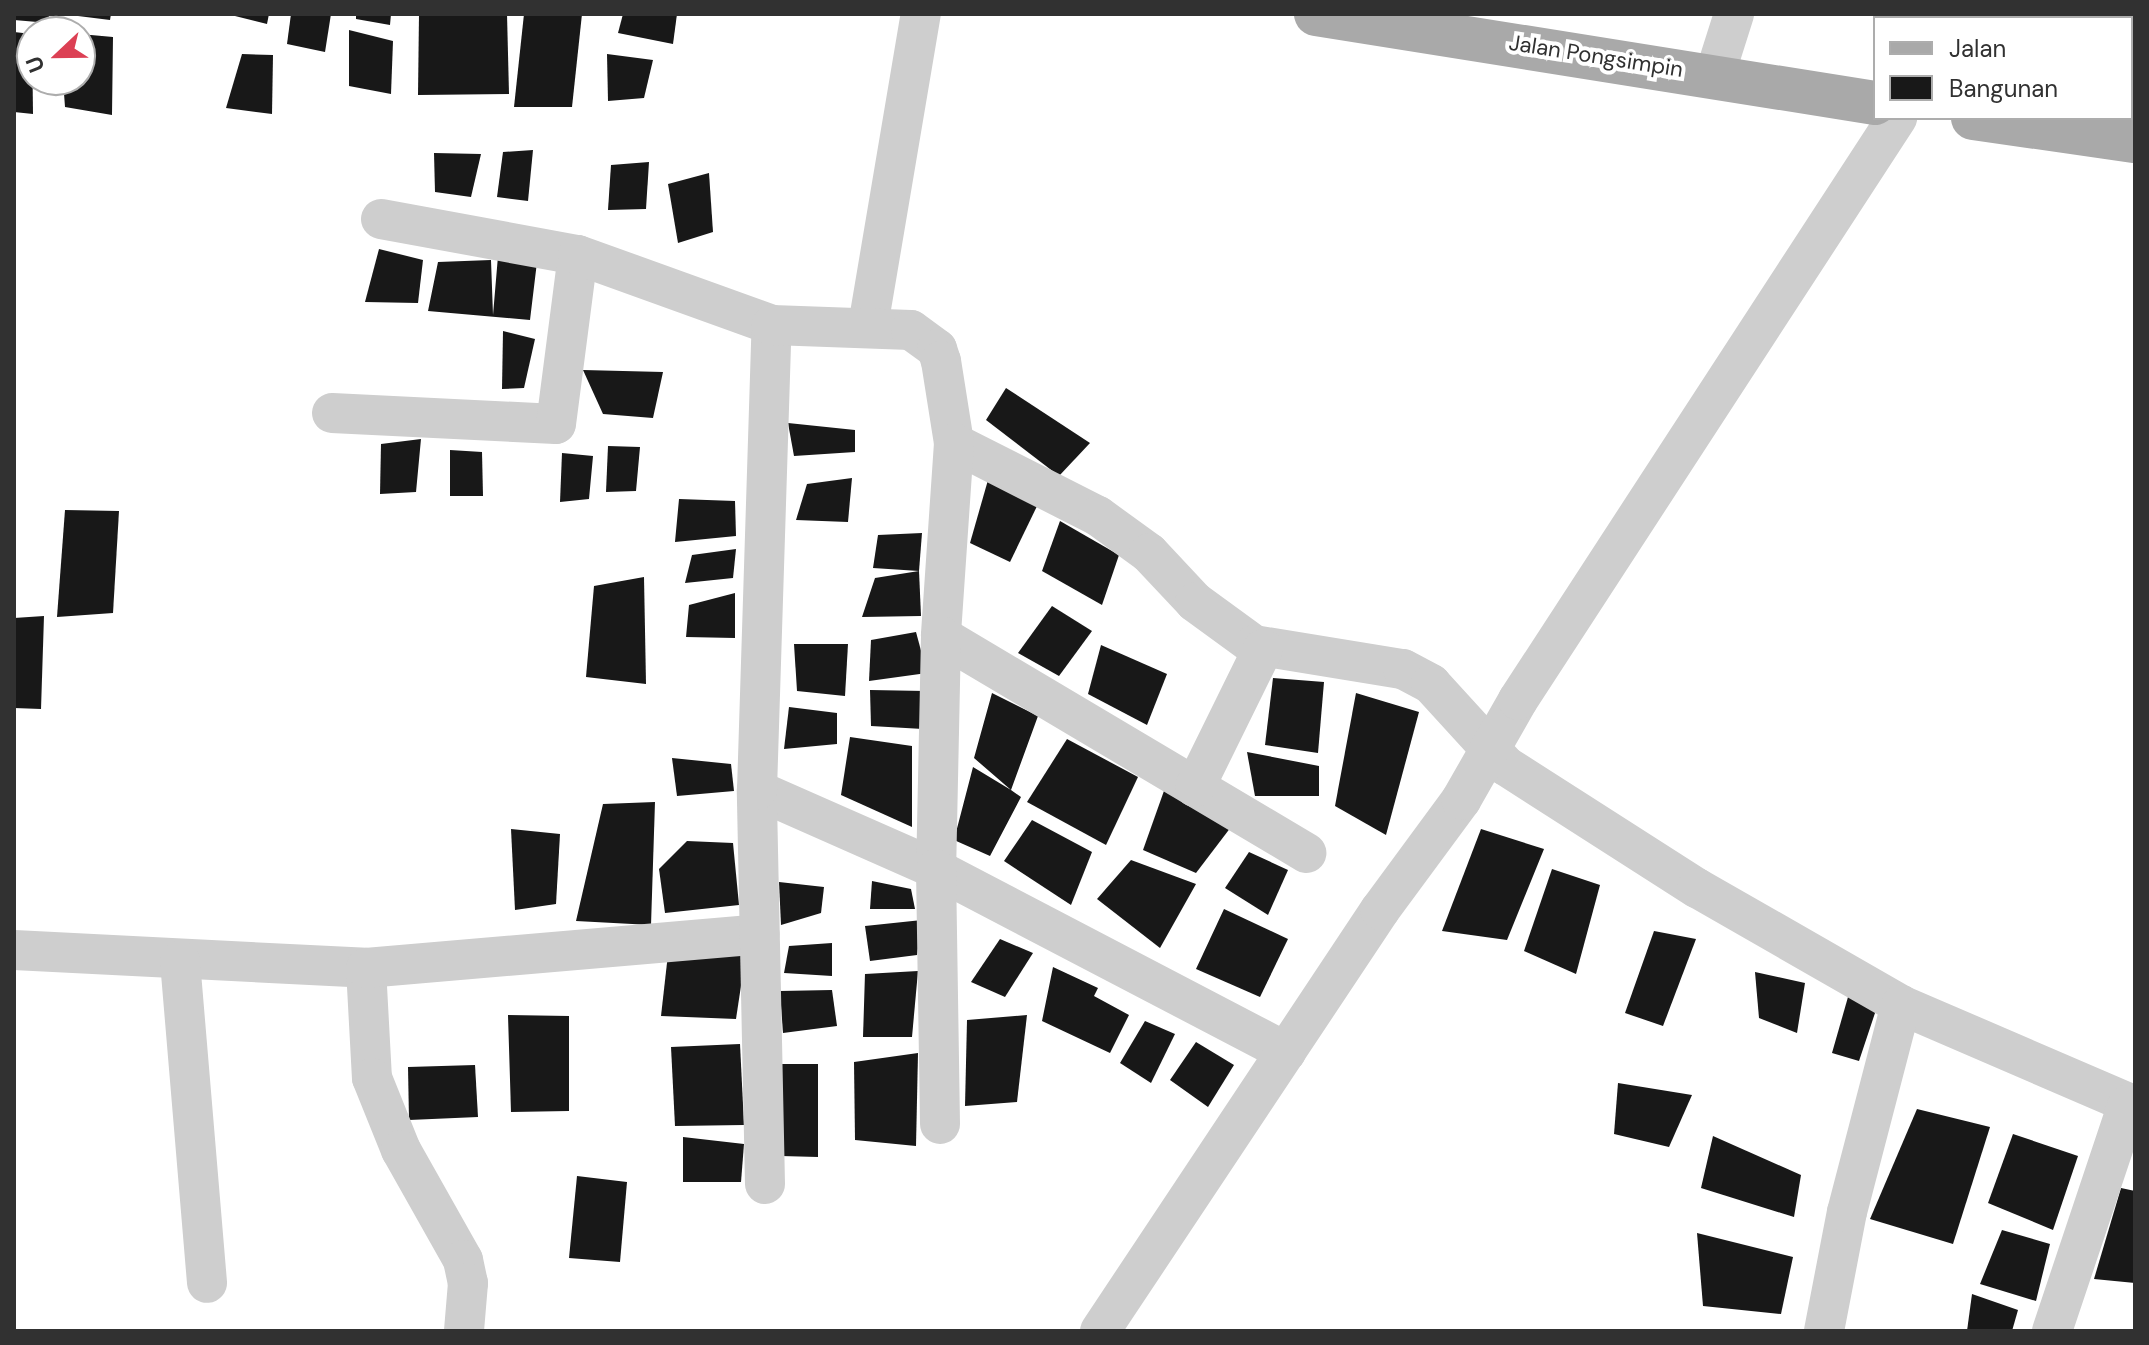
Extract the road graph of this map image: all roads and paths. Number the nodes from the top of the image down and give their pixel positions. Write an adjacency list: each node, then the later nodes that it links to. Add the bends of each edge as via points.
1 (921, 14): 12 (street)
2 (1316, 14): 4 (main road, Jalan Pongsimpin)
3 (1734, 14): 4 (street)
4 (1715, 74): 5 (main road, Jalan Pongsimpin)
5 (1873, 103)
6 (1896, 120): 17 (street, via 1518,700)
7 (1987, 120): 8 (main road)
8 (2135, 141)
9 (381, 219): 10 (street)
10 (578, 255): 11 (street); 13 (street, via 556,424)
11 (772, 325): 12 (street); 19 (street)
12 (868, 326): 14 (street, via 911,330 937,349)
13 (332, 413)
14 (954, 443): 15 (street); 16 (street, via 1110,523 1149,553 1195,602)
15 (941, 636): 18 (street); 21 (street)
16 (1263, 649): 17 (street, via 1387,662 1403,669 1431,684); 18 (street)
17 (1491, 753): 26 (street, via 1697,888); 27 (street)
18 (1195, 787): 20 (street)
19 (757, 790): 21 (street); 22 (street)
20 (1307, 853)
21 (936, 869): 27 (street); 29 (street)
22 (760, 934): 25 (street); 30 (street)
23 (14, 950): 24 (street)
24 (180, 961): 25 (street); 31 (street)
25 (366, 968): 32 (street, via 372,1078 401,1150 463,1260 468,1283)
26 (1901, 1005): 28 (street); 34 (street, via 1847,1212)
27 (1286, 1052): 33 (street)
28 (2132, 1105): 35 (street)
29 (940, 1124)
30 (765, 1184)
31 (207, 1283)
32 (464, 1331)
33 (1100, 1331)
34 (1824, 1331)
35 (2052, 1331)

